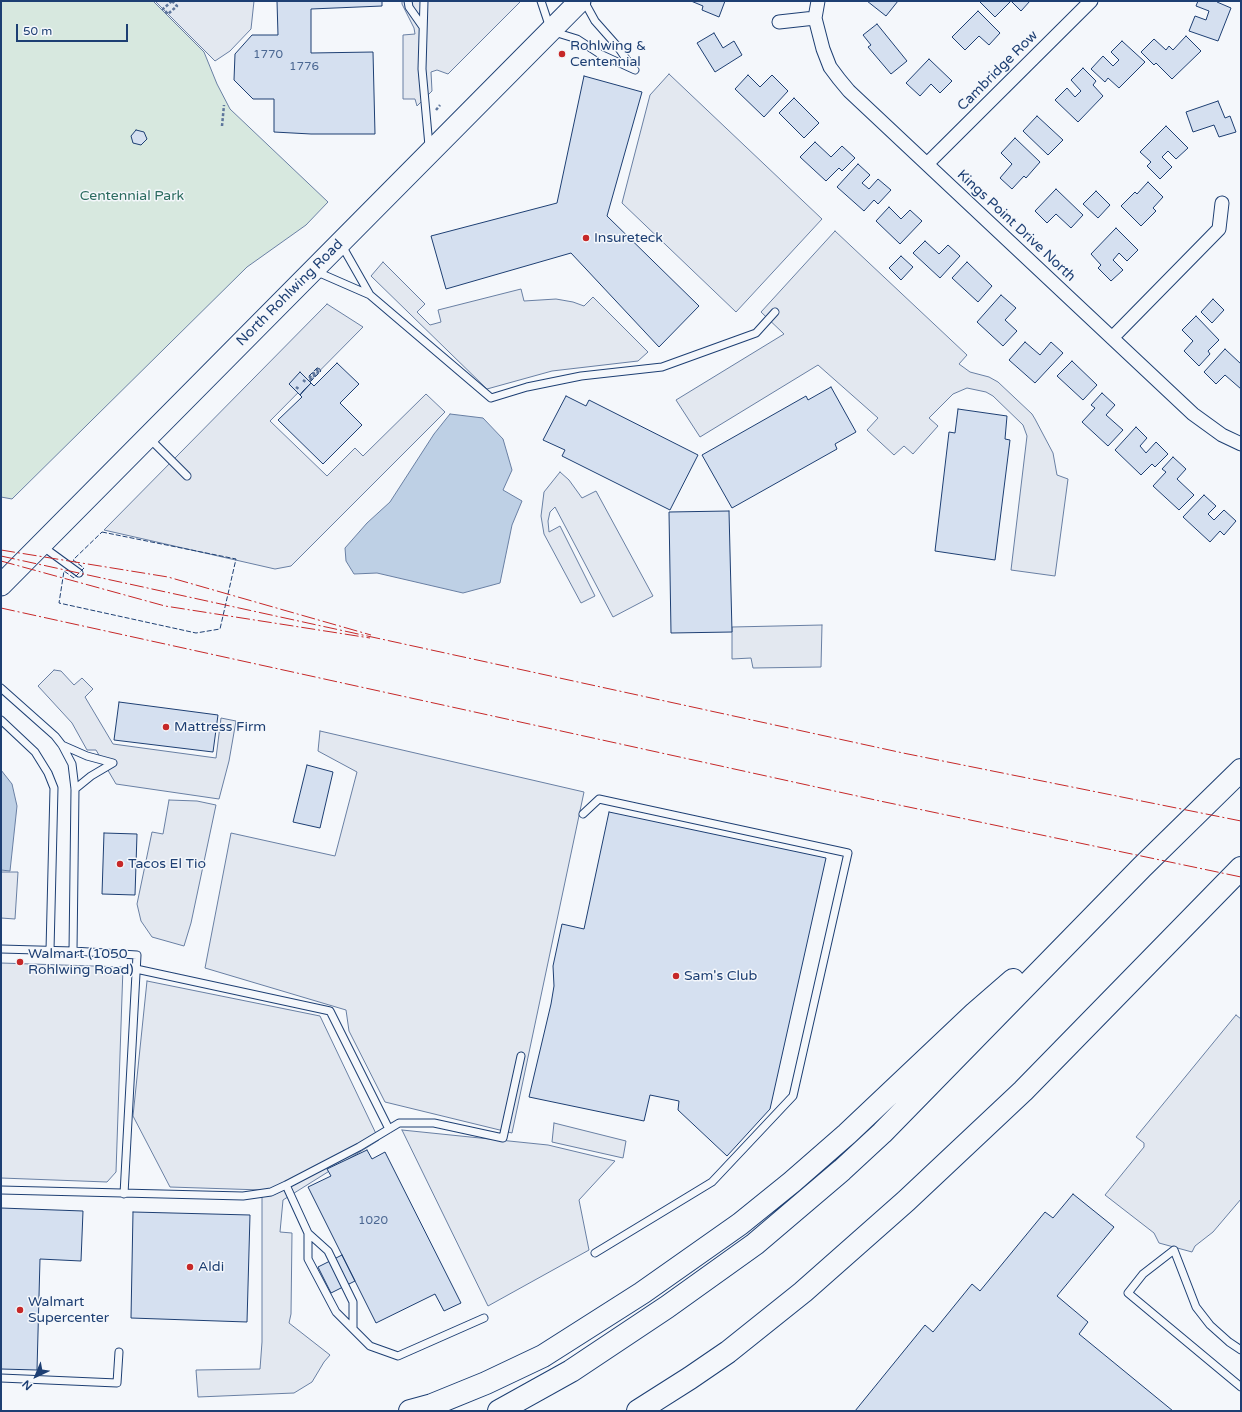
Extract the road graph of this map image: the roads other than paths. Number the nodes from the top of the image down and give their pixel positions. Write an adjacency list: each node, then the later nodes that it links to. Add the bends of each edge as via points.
1 (408, 1): 10 (lane, via 409,7)
2 (424, 1): 10 (lane)
3 (541, 1): 11 (lane)
4 (580, 1): 11 (main road, North Rohlwing Road)
5 (584, 1): 11 (lane, via 595,21 635,70 600,54 577,39)
6 (818, 1): 8 (street, Kings Point Drive North)
7 (1091, 1): 13 (street, Cambridge Row)
8 (815, 18): 9 (street); 13 (street, Kings Point Drive North, via 830,67 839,79)
9 (779, 22)
10 (423, 27): 12 (lane, via 422,69)
11 (551, 31): 12 (main road, North Rohlwing Road)
12 (430, 152): 15 (main road, North Rohlwing Road)
13 (927, 164): 19 (street, Kings Point Drive North)
14 (1222, 203): 19 (street, via 1219,229)
15 (340, 242): 16 (main road, North Rohlwing Road); 17 (lane)
16 (313, 270): 17 (lane); 20 (main road, North Rohlwing Road)
17 (370, 294): 18 (lane, via 491,398 527,386 581,376 662,367 756,332)
18 (774, 312)
19 (1112, 338): 21 (street, Kings Point Drive North, via 1193,414 1222,435)
20 (148, 437): 22 (lane); 23 (main road, North Rohlwing Road)
21 (1241, 444)
22 (187, 476)
23 (40, 545): 24 (lane); 25 (main road, North Rohlwing Road)
24 (79, 573)
25 (1, 585)
26 (1, 688): 28 (lane)
27 (1, 720): 35 (lane, via 35,752 54,788)
28 (62, 745): 30 (lane, via 72,764); 30 (lane, via 87,756 113,763 90,776)
29 (1241, 770): 32 (highway)
30 (75, 789): 36 (lane)
31 (584, 814): 44 (lane, via 599,799 848,853 793,1096 712,1182)
32 (1142, 867): 52 (highway, via 975,1013 831,1148 740,1224 642,1294 544,1356 486,1383); 53 (highway, via 882,1133 817,1192 754,1244 667,1307 571,1371)
33 (1241, 868): 50 (highway, via 1023,1091 906,1201 803,1292 728,1352)
34 (1, 949): 35 (lane)
35 (50, 950): 36 (lane)
36 (73, 951): 37 (lane, via 137,955)
37 (136, 969): 39 (lane, via 330,1012); 42 (lane)
38 (521, 1056): 39 (lane, via 503,1138 434,1123 399,1123)
39 (389, 1129): 40 (lane)
40 (286, 1185): 42 (lane, via 272,1192 243,1196); 43 (lane)
41 (1, 1190): 42 (lane)
42 (124, 1194)
43 (308, 1233): 46 (lane, via 308,1259 336,1312); 46 (lane, via 328,1251 353,1302)
44 (595, 1253)
45 (484, 1318): 46 (lane, via 398,1356 370,1346)
46 (353, 1328)
47 (1241, 1350): 51 (lane, via 1210,1325 1196,1307 1174,1250 1143,1274 1128,1293)
48 (119, 1352): 49 (lane, via 117,1383)
49 (1, 1378)
50 (690, 1378): 54 (highway); 55 (highway)
51 (1241, 1387)
52 (410, 1411)
53 (499, 1411)
54 (638, 1411)
55 (650, 1411)

